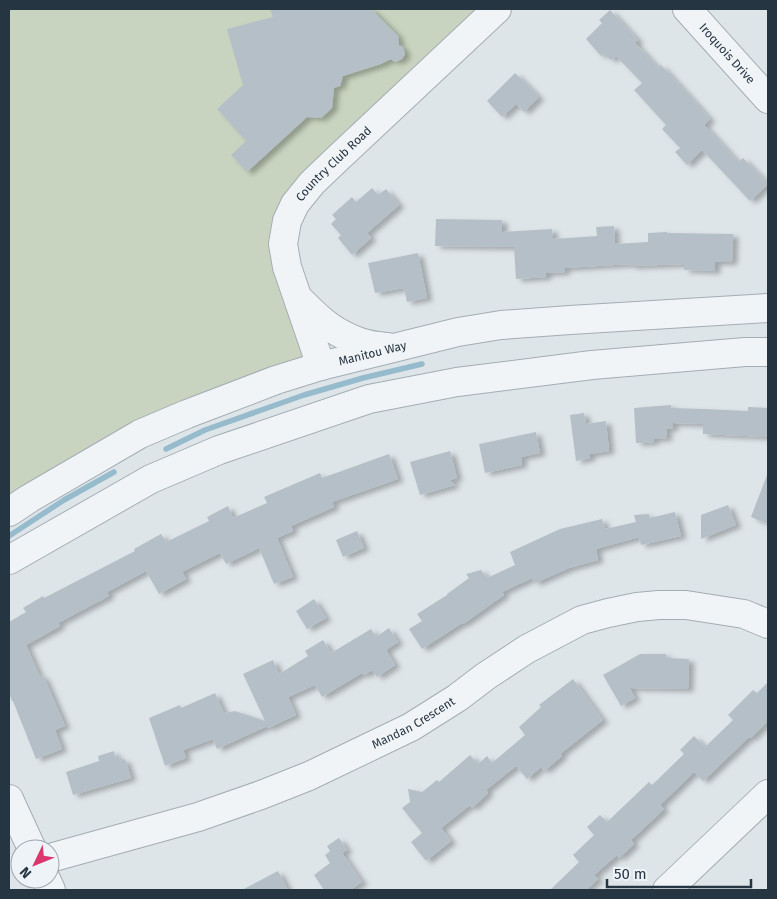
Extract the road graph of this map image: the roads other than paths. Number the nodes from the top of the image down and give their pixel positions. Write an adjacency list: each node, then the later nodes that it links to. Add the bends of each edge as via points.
1 (497, 9): 4 (street, Country Club Road, via 312,183 295,204 287,221 283,244)
2 (687, 9): 3 (street, Iroquois Drive)
3 (768, 99)
4 (298, 298): 6 (street, via 337,333 361,343); 8 (street, Country Club Road)
5 (768, 308): 6 (street, Manitou Way, via 501,325)
6 (393, 348): 8 (street, Manitou Way)
7 (768, 352): 10 (street, via 582,366 457,382 369,399 219,450 160,476)
8 (320, 366): 9 (street, Manitou Way, via 140,434)
9 (9, 512)
10 (9, 560)
11 (768, 624): 15 (street, Mandan Crescent, via 744,614 686,605 637,607 582,620 528,649 411,727 309,776 198,817)
12 (768, 794): 16 (street)
13 (9, 799): 14 (street)
14 (25, 839)
15 (60, 844)
16 (667, 890)

